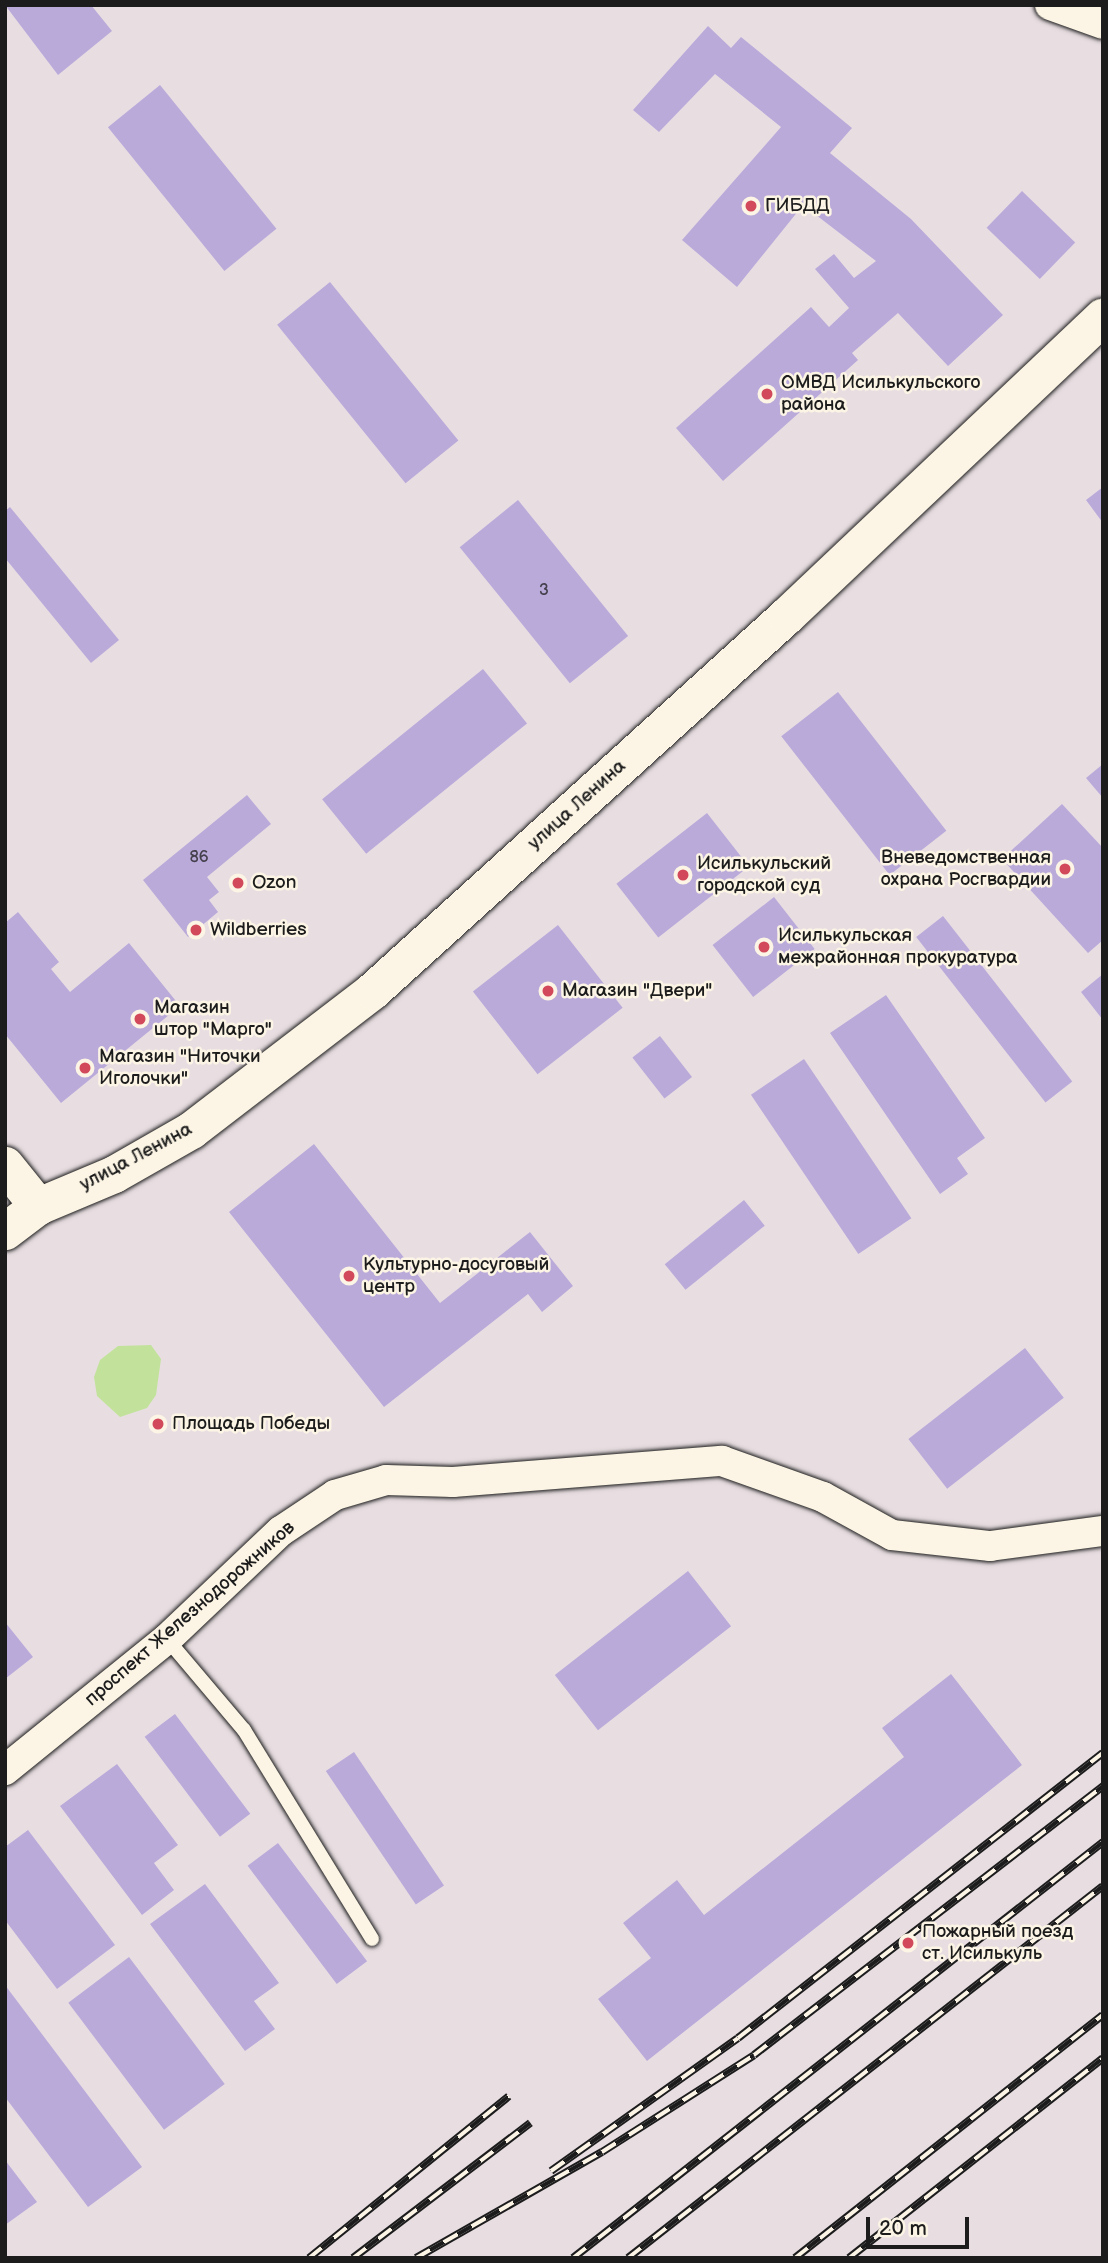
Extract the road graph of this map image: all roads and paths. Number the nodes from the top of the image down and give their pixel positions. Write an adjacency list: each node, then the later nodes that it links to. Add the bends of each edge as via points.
1 (1050, 5): 2 (street)
2 (1103, 24)
3 (1103, 316): 5 (street, улица Ленина, via 786,616 372,991 191,1130 114,1174)
4 (5, 1165): 5 (street)
5 (38, 1206): 6 (street, улица Ленина)
6 (5, 1231)
7 (1103, 1531): 8 (street, проспект Железнодорожников, via 990,1546 892,1535 823,1497 722,1461 453,1482 386,1480 335,1494 281,1531)
8 (167, 1639): 9 (street, проспект Железнодорожников); 10 (lane, via 244,1730)
9 (5, 1770)
10 (372, 1939)

